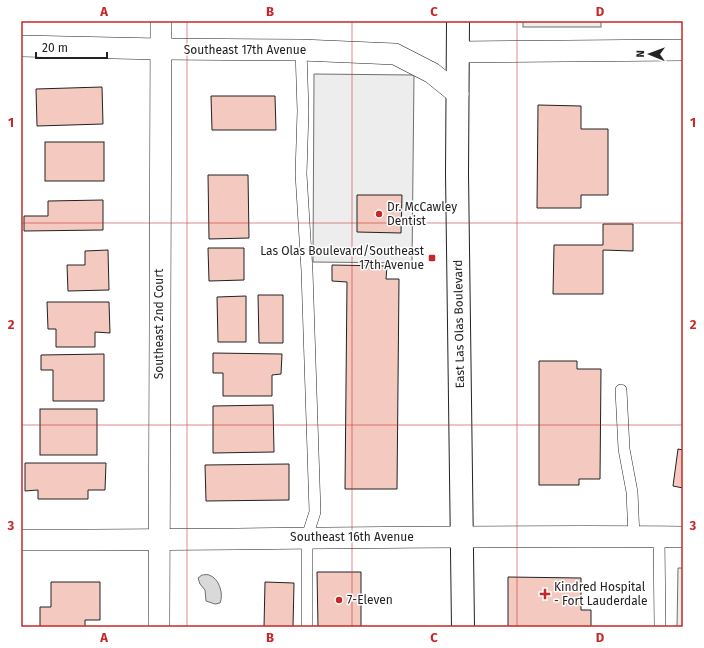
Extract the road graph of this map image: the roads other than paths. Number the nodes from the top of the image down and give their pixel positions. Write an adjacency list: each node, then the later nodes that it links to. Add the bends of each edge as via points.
1 (161, 21): 4 (street, Southeast 2nd Court)
2 (458, 21): 7 (main road, East Las Olas Boulevard)
3 (21, 46): 4 (street, Southeast 17th Avenue)
4 (160, 49): 5 (street, Southeast 17th Avenue); 16 (street, Southeast 2nd Court)
5 (301, 50): 8 (street, Southeast 17th Avenue, via 395,54 432,74); 10 (lane, via 301,174 315,512)
6 (683, 50): 7 (street)
7 (458, 52): 8 (main road, East Las Olas Boulevard)
8 (458, 94): 11 (main road, East Las Olas Boulevard)
9 (621, 390): 12 (lane, via 624,449 632,492)
10 (307, 537): 11 (street, Southeast 16th Avenue); 16 (street, Southeast 16th Avenue); 18 (lane)
11 (461, 537): 12 (street, Southeast 16th Avenue); 19 (main road, East Las Olas Boulevard)
12 (634, 537): 13 (street, Southeast 16th Avenue)
13 (659, 537): 14 (street, Southeast 16th Avenue); 20 (lane)
14 (683, 537)
15 (21, 540): 16 (street, Southeast 16th Avenue)
16 (159, 540): 17 (street, Southeast 2nd Court)
17 (159, 627)
18 (307, 627)
19 (463, 627)
20 (660, 627)

